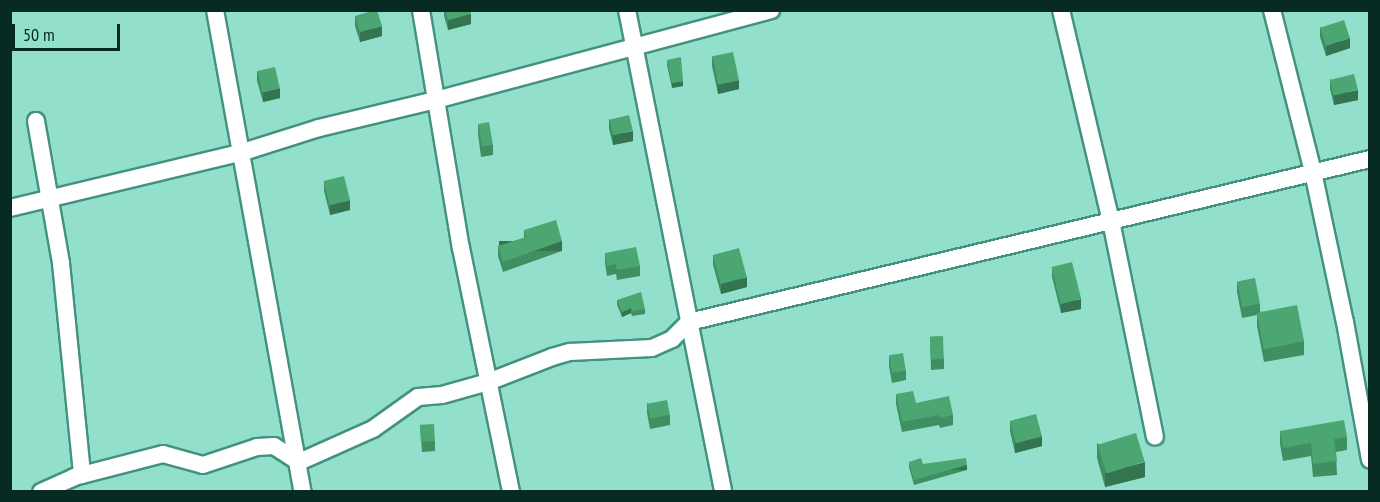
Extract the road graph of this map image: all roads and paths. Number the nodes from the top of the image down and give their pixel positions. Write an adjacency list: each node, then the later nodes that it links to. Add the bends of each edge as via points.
1 (215, 10): 10 (street)
2 (421, 10): 8 (street)
3 (627, 10): 7 (street)
4 (771, 10): 7 (street)
5 (1060, 10): 15 (street)
6 (1272, 10): 12 (street)
7 (634, 46): 8 (street); 16 (street)
8 (436, 100): 10 (street, via 320,128); 17 (street)
9 (36, 120): 13 (street)
10 (243, 152): 13 (street); 20 (street)
11 (1370, 159): 12 (street)
12 (1313, 172): 15 (street); 19 (street)
13 (52, 198): 14 (street); 21 (street)
14 (10, 208)
15 (1111, 220): 16 (street); 18 (street)
16 (689, 322): 17 (street, via 672,339 652,348 570,352); 25 (street)
17 (489, 382): 20 (street, via 442,395 418,397 374,429); 24 (street)
18 (1155, 437)
19 (1370, 460)
20 (298, 462): 21 (street, via 281,448 267,446 203,465 163,454); 23 (street)
21 (82, 475): 22 (street)
22 (41, 492)
23 (303, 492)
24 (511, 492)
25 (723, 492)

